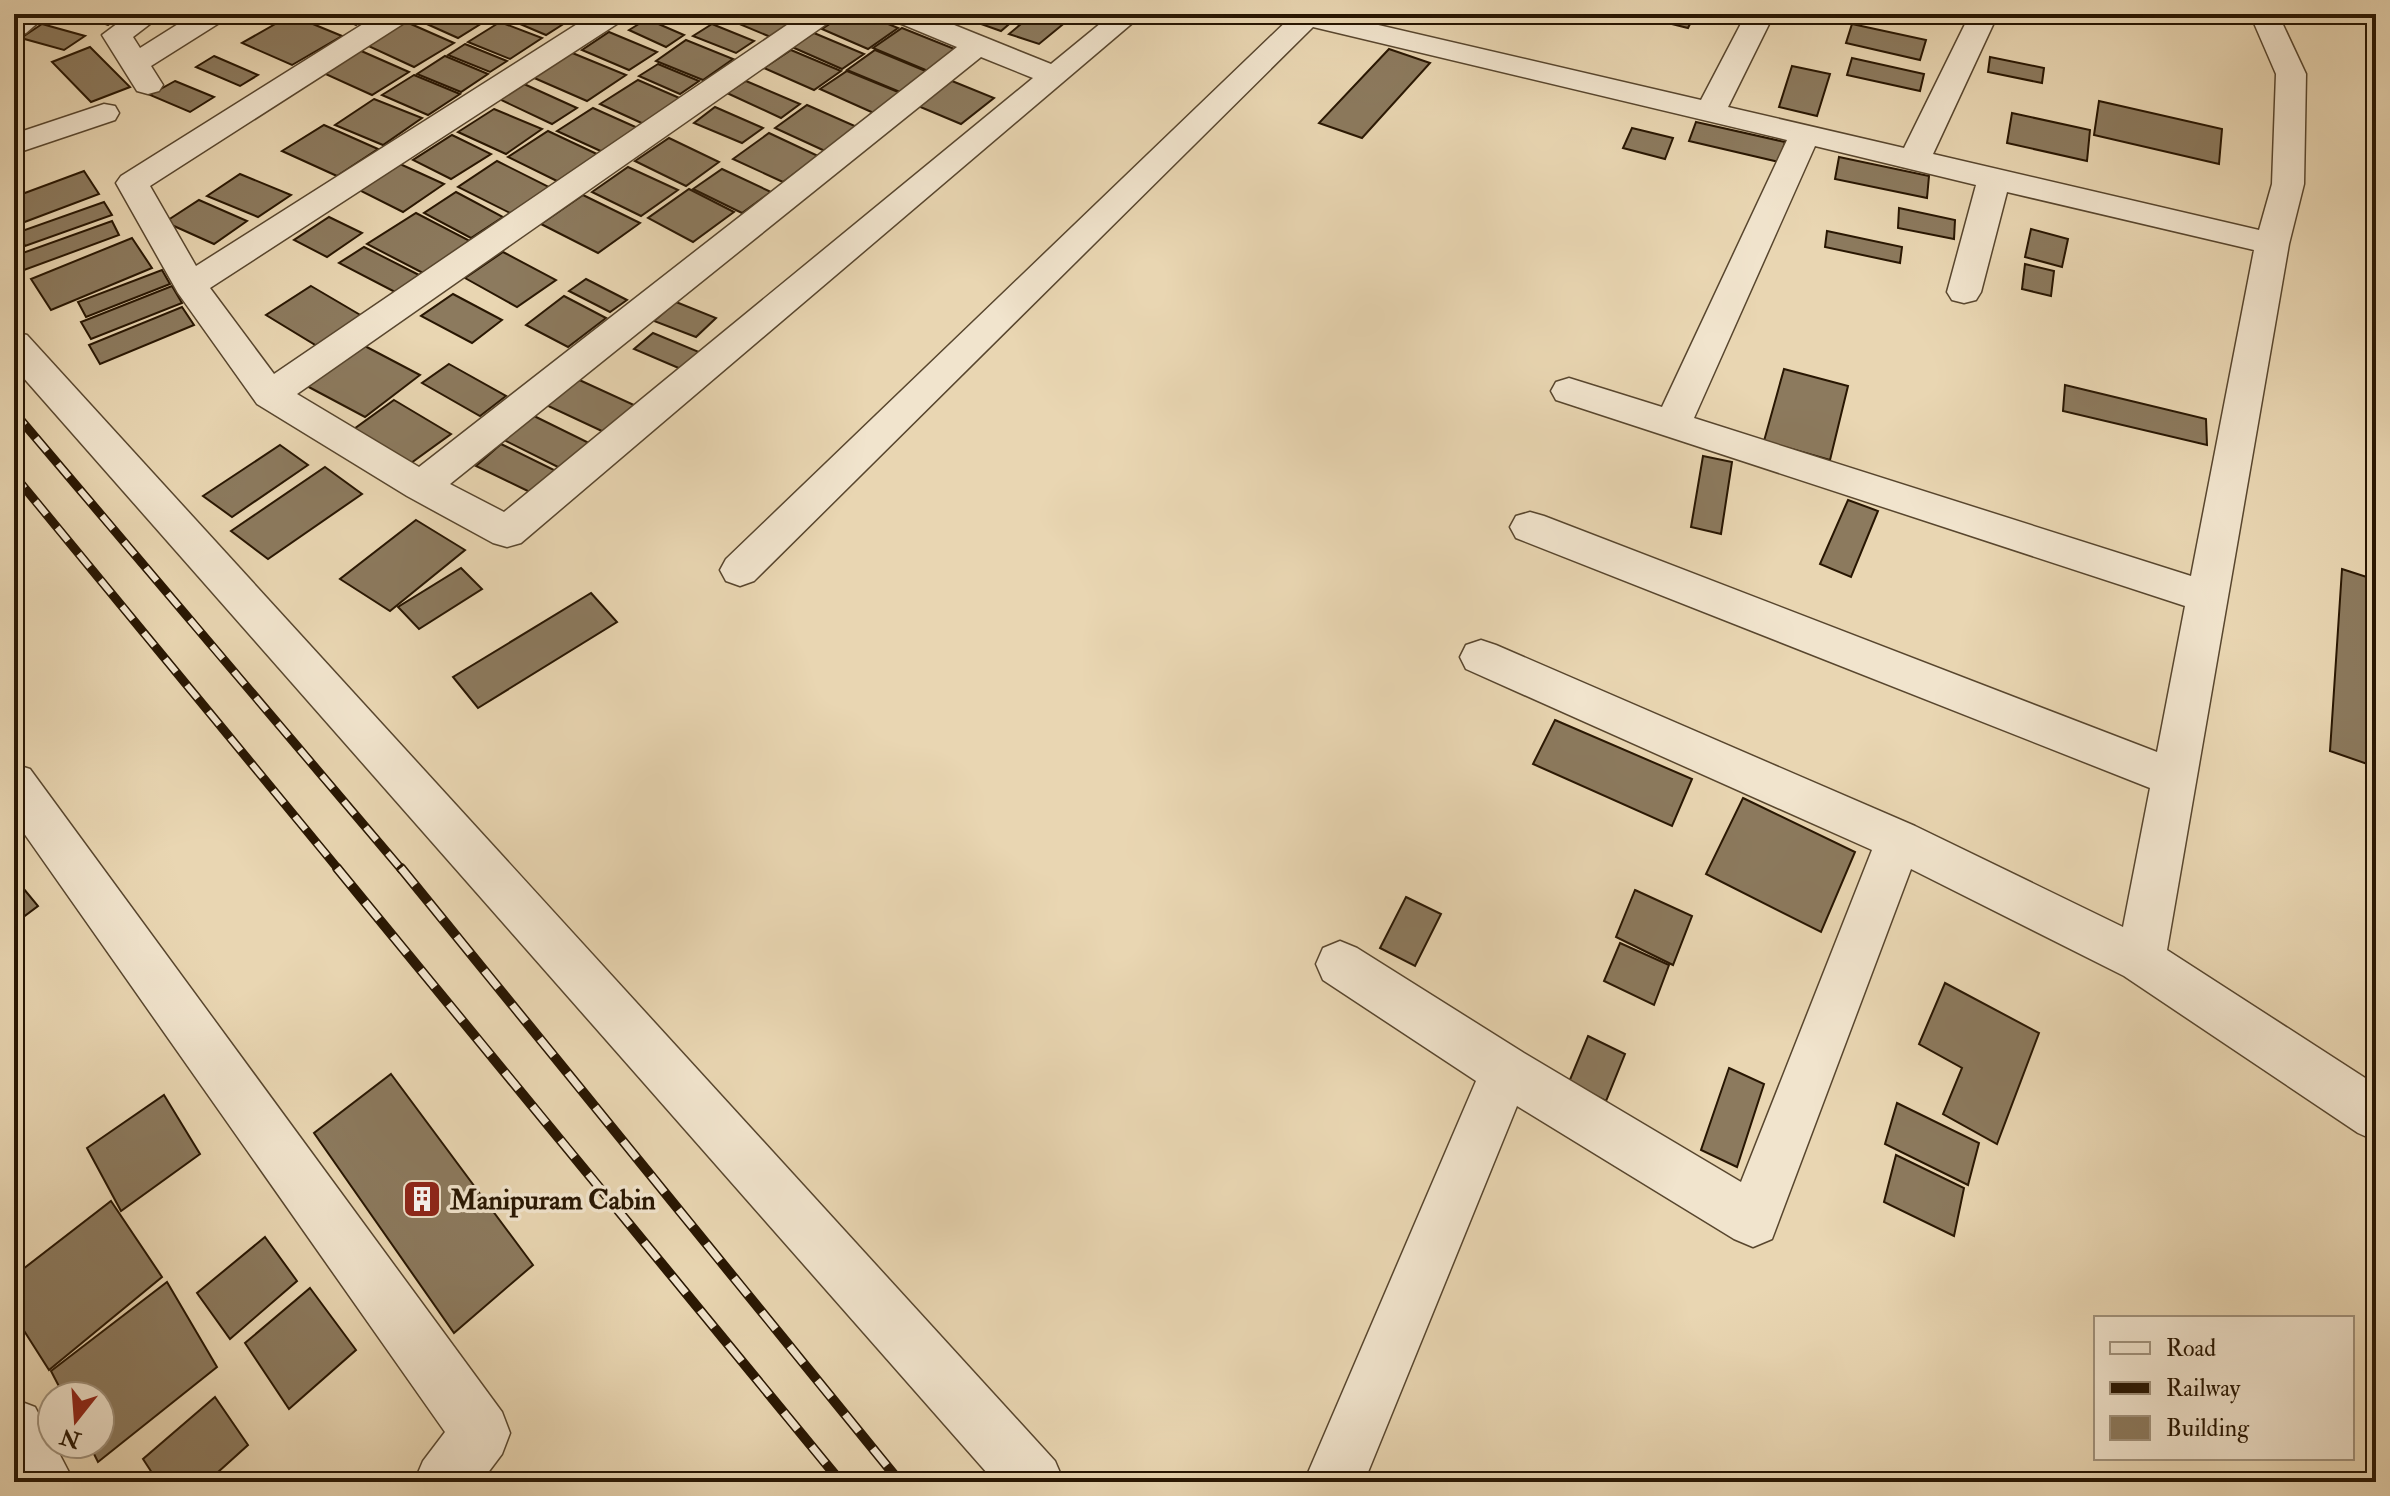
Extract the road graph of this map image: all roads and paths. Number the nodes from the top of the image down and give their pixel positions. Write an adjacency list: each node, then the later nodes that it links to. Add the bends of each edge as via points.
1 (149, 14): 2 (street, via 117,35 142,74)
2 (214, 14)
3 (399, 14): 20 (street, via 132,183)
4 (613, 14): 20 (street)
5 (822, 14): 24 (street)
6 (902, 14): 11 (street)
7 (1129, 14): 12 (street)
8 (1760, 14): 13 (street)
9 (1984, 14): 17 (street)
10 (2264, 14): 19 (street, via 2291,74 2288,184)
11 (979, 44): 12 (street); 26 (street)
12 (1054, 76): 26 (street, via 507,532)
13 (1711, 110): 15 (street); 28 (street, via 1307,17)
14 (104, 113): 16 (street)
15 (1806, 132): 17 (street); 25 (street)
16 (14, 145)
17 (1915, 158): 18 (street)
18 (1994, 178): 19 (street); 21 (street)
19 (2272, 244): 29 (street)
20 (190, 285): 24 (street)
21 (1964, 292)
22 (14, 344): 41 (street)
23 (1569, 391): 25 (street)
24 (270, 395): 26 (street)
25 (1673, 424): 29 (street)
26 (421, 486)
27 (1530, 527): 31 (street)
28 (740, 570)
29 (2207, 597): 31 (street)
30 (1481, 657): 33 (street)
31 (2175, 778): 34 (street)
32 (21, 807): 39 (street, via 481,1433)
33 (1899, 840): 34 (street); 36 (street, via 1753,1220)
34 (2141, 960): 37 (street)
35 (1340, 964): 36 (street)
36 (1506, 1071): 42 (street)
37 (2376, 1115)
38 (15, 1432): 40 (street)
39 (450, 1480)
40 (44, 1482)
41 (1034, 1482)
42 (1334, 1482)

